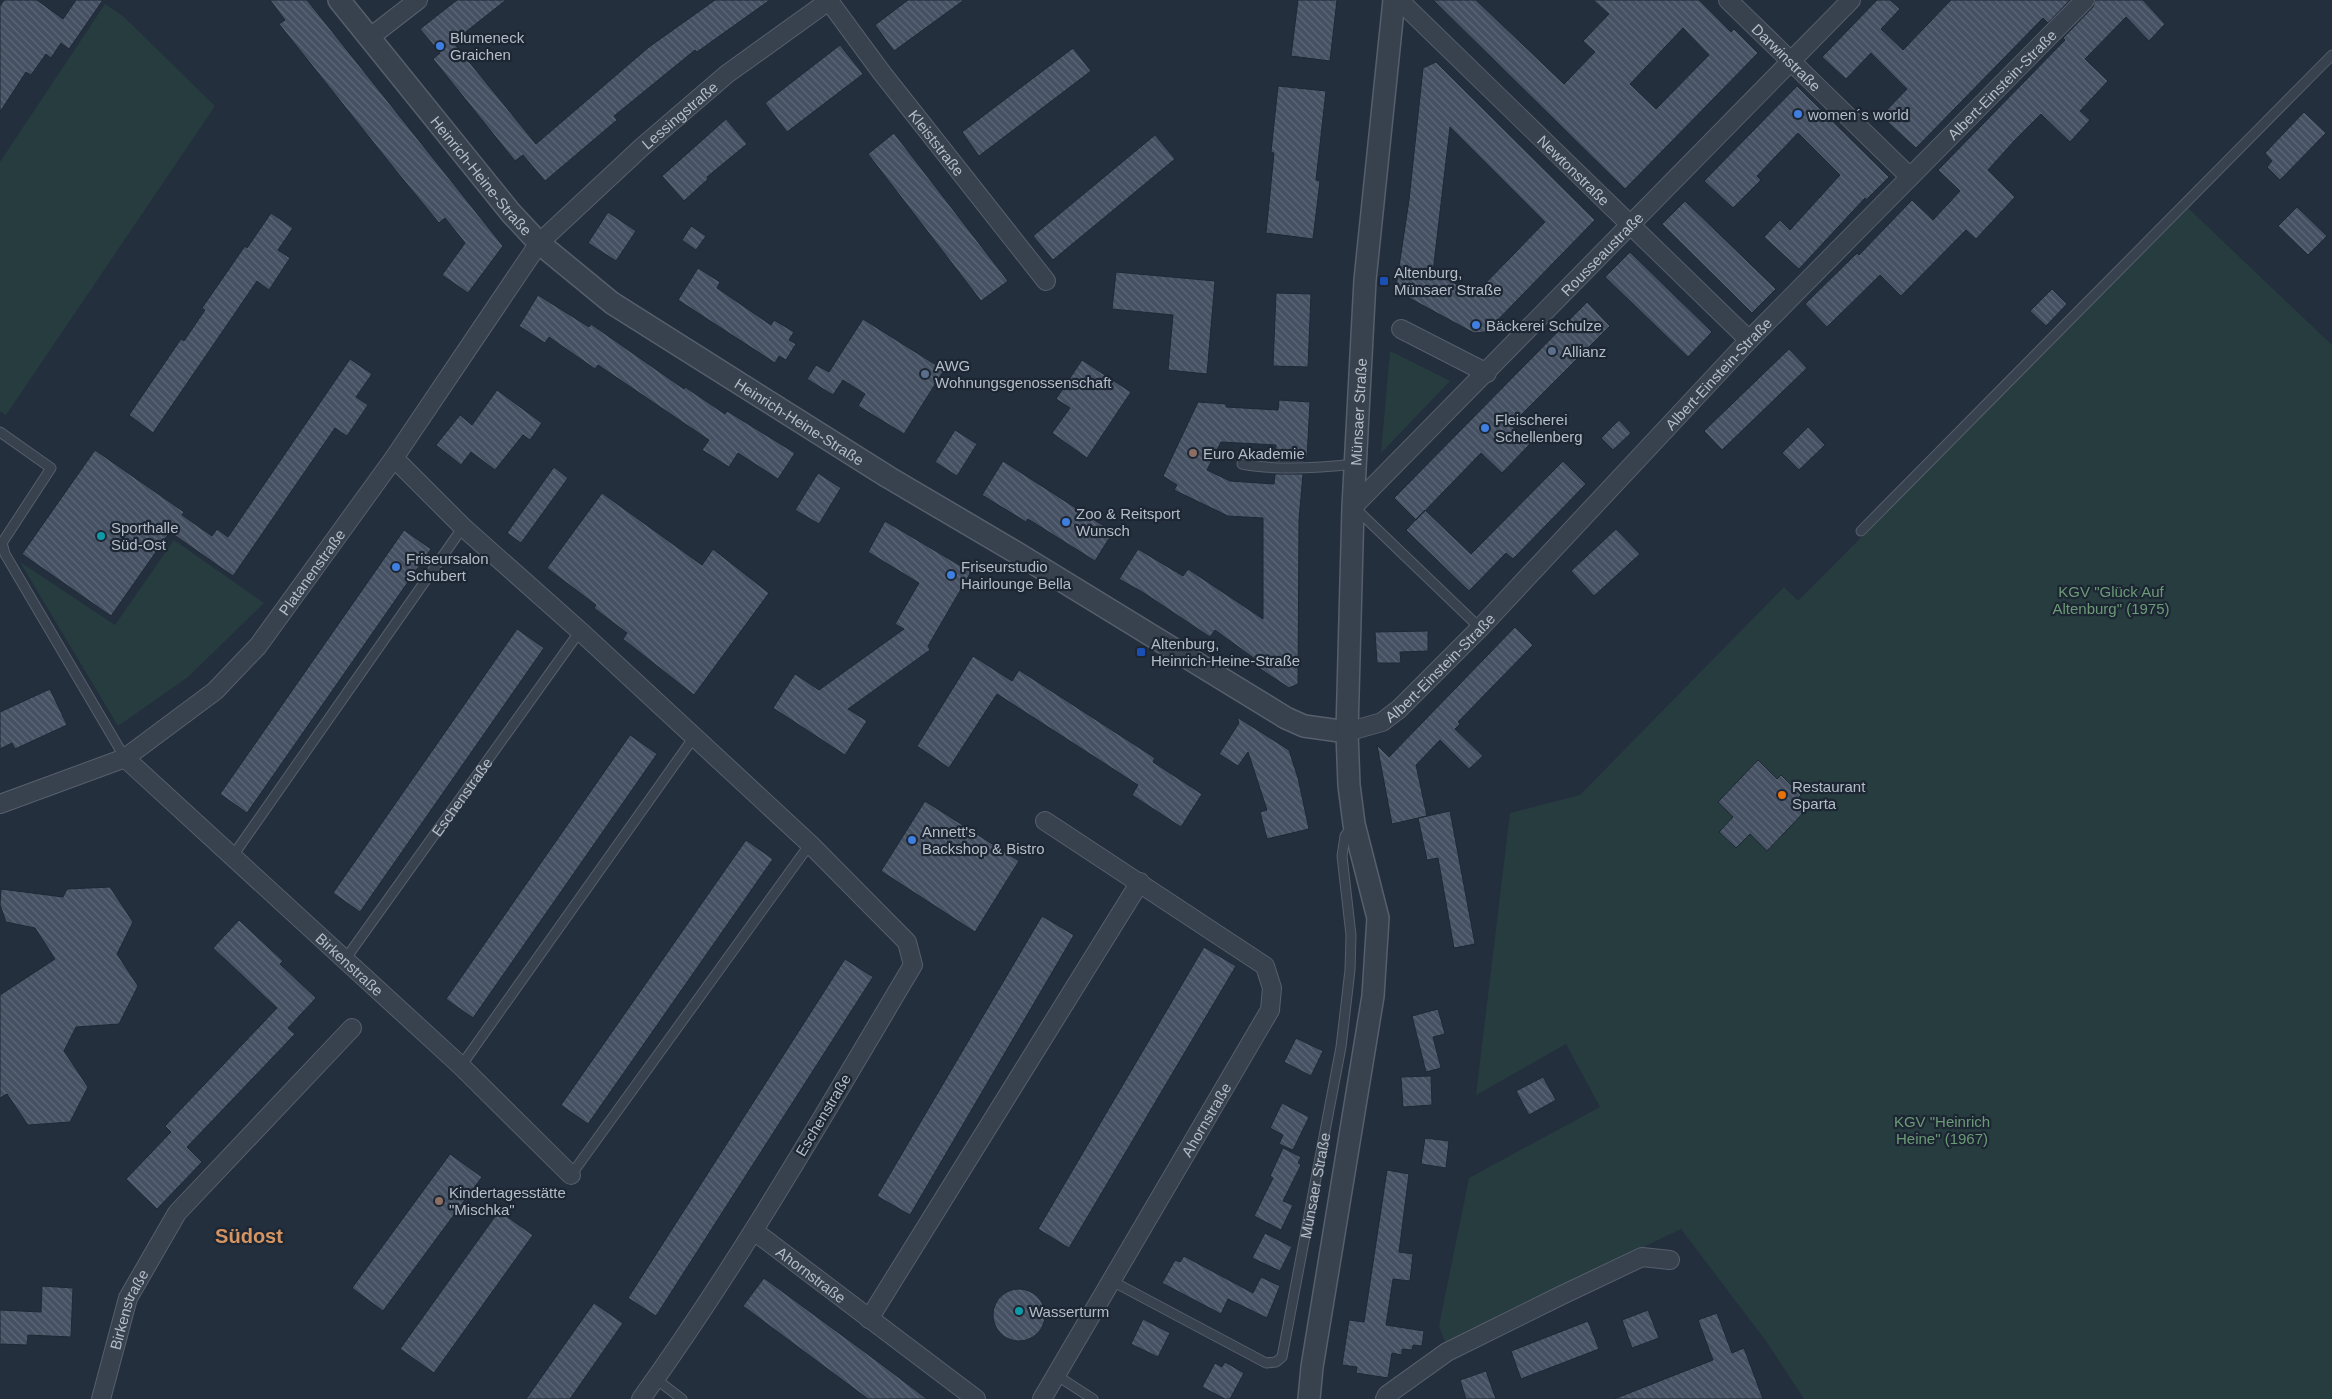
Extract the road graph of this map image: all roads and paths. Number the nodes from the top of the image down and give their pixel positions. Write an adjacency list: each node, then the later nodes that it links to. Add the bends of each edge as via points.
1 (339, 0): 9 (street, Heinrich-Heine-Straße)
2 (418, 0): 9 (street)
3 (830, 0): 14 (street, Lessingstraße, via 727,74 642,147); 15 (street, Kleiststraße, via 882,73)
4 (1394, 0): 22 (street, Münsaer Straße, via 1365,280)
5 (1399, 0): 13 (street, Newtonstraße)
6 (1728, 0): 11 (street, Darwinstraße)
7 (1851, 0): 11 (street, Rousseaustraße)
8 (2085, 0): 12 (street, Albert-Einstein-Straße)
9 (369, 38): 14 (street, Heinrich-Heine-Straße, via 511,214)
10 (2332, 55): 25 (lane)
11 (1790, 61): 12 (street, Darwinstraße); 13 (street, Rousseaustraße)
12 (1910, 177): 17 (street, Albert-Einstein-Straße)
13 (1629, 226): 17 (street, Newtonstraße); 18 (street, Rousseaustraße)
14 (539, 243): 20 (street, Platanenstraße); 28 (street, Heinrich-Heine-Straße, via 612,303 888,477 1237,690 1304,726)
15 (1046, 280)
16 (1401, 329): 18 (street)
17 (1749, 340): 26 (street, Albert-Einstein-Straße)
18 (1487, 373): 23 (street, Rousseaustraße)
19 (0, 432): 30 (lane, via 52,468 2,543 5,554)
20 (394, 458): 24 (street, Eschenstraße); 30 (street, Platanenstraße, via 258,646 215,691)
21 (1242, 464): 22 (lane, via 1309,467)
22 (1356, 464): 23 (street, Münsaer Straße)
23 (1353, 507): 26 (lane); 28 (street, Münsaer Straße)
24 (463, 527): 27 (street, Eschenstraße); 35 (lane)
25 (1861, 531)
26 (1480, 628): 28 (street, Albert-Einstein-Straße, via 1399,709 1382,722)
27 (580, 630): 29 (street, Eschenstraße); 37 (lane, Eschenstraße)
28 (1347, 732): 33 (street, Münsaer Straße)
29 (694, 737): 34 (street, Eschenstraße); 39 (lane)
30 (125, 758): 31 (street, Platanenstraße); 35 (street, Birkenstraße)
31 (0, 804)
32 (1045, 821): 36 (street, Ahornstraße)
33 (1354, 824): 43 (lane, Münsaer Straße, via 1345,836 1342,856 1351,934 1342,1047 1282,1357 1276,1362 1266,1363); 53 (street, Münsaer Straße, via 1378,918 1373,996)
34 (810, 844): 40 (lane); 41 (street, Eschenstraße, via 907,942 913,965)
35 (232, 856): 37 (street, Birkenstraße)
36 (1140, 882): 43 (street, Ahornstraße, via 1266,966 1272,995 1270,1010); 44 (street)
37 (344, 961): 39 (street, Birkenstraße)
38 (352, 1028): 47 (street, Birkenstraße, via 177,1213 128,1298)
39 (461, 1066): 40 (street, Birkenstraße)
40 (571, 1175)
41 (754, 1230): 44 (street, Ahornstraße); 46 (street, Eschenstraße)
42 (1670, 1260): 54 (street, via 1642,1257 1560,1296 1446,1352)
43 (1110, 1280): 45 (street, Ahornstraße)
44 (869, 1319): 50 (street, Ahornstraße)
45 (1056, 1375): 51 (street, Ahornstraße); 52 (lane)
46 (656, 1379): 48 (street, Eschenstraße); 49 (lane)
47 (101, 1399)
48 (641, 1399)
49 (682, 1399)
50 (976, 1399)
51 (1042, 1399)
52 (1093, 1399)
53 (1309, 1399)
54 (1385, 1399)

